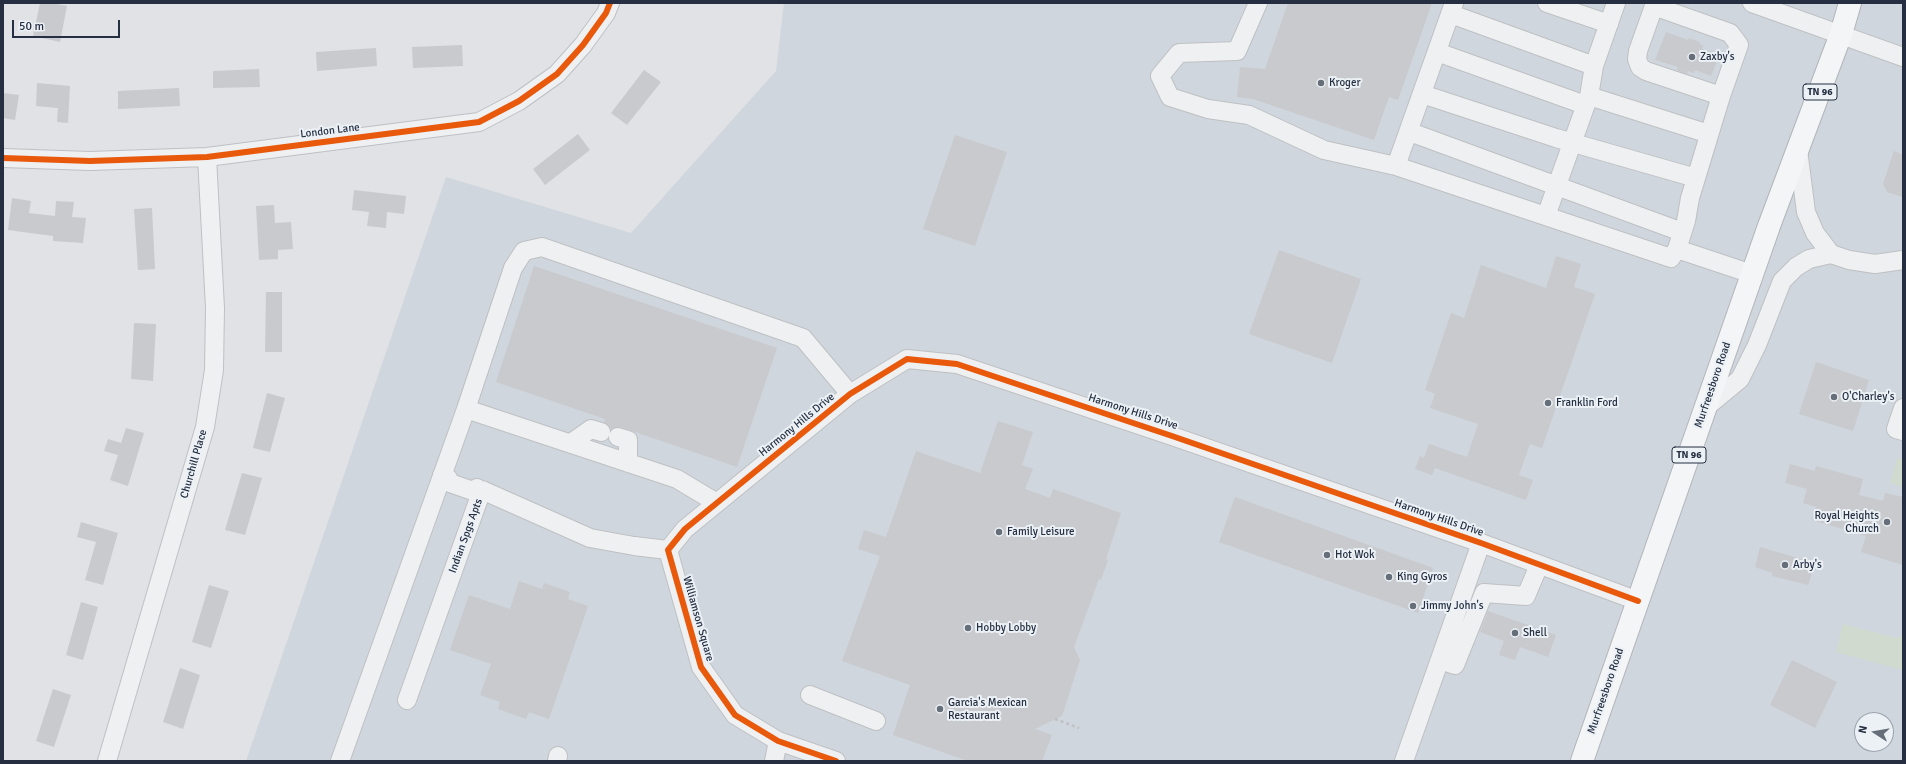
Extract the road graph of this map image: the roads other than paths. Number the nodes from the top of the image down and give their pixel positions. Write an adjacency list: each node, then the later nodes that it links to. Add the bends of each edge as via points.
1 (610, 3): 21 (street, London Lane, via 606,13 583,45 557,74 519,101 479,122)
2 (1258, 3): 23 (street, via 1237,51 1179,52 1160,76 1170,97 1208,109 1249,115 1324,150)
3 (1547, 3): 9 (street)
4 (1616, 3): 9 (street)
5 (1752, 3): 10 (street)
6 (1850, 3): 10 (highway, Murfreesboro Road / TN 96)
7 (1856, 3): 10 (highway, Murfreesboro Road / TN 96)
8 (1453, 8): 11 (street); 13 (street)
9 (1609, 24): 13 (street)
10 (1841, 34): 12 (street); 20 (highway, Murfreesboro Road / TN 96)
11 (1437, 52): 14 (street); 16 (street)
12 (1903, 57)
13 (1594, 66): 16 (street)
14 (1422, 94): 17 (street); 19 (street, via 1556,138)
15 (1721, 96): 15 (street, via 1640,67 1638,51 1654,6 1730,33 1739,44); 18 (street)
16 (1587, 101): 18 (street); 19 (street)
17 (1410, 132): 23 (street); 25 (street)
18 (1709, 134): 24 (street)
19 (1574, 141): 24 (street); 25 (street)
20 (1798, 150): 29 (street, via 1806,212 1815,233); 31 (highway, Murfreesboro Road / TN 96)
21 (207, 157): 22 (street, London Lane, via 90,161); 55 (street, Churchill Place, via 215,308 214,370 205,427)
22 (3, 158)
23 (1396, 166): 26 (street)
24 (1696, 178): 27 (street)
25 (1557, 187): 26 (street); 27 (street)
26 (1546, 216): 28 (street, via 1671,258)
27 (1682, 232): 28 (street)
28 (1677, 249): 31 (street)
29 (1831, 254): 30 (street, via 1875,264); 34 (street, via 1809,259 1796,267 1782,282 1757,345 1740,379)
30 (1903, 260)
31 (1752, 274): 34 (highway, Murfreesboro Road / TN 96)
32 (850, 394): 33 (street, via 803,338 542,247 524,251 513,268); 43 (street, Harmony Hills Drive); 44 (street, Harmony Hills Drive, via 907,359 957,364)
33 (466, 408): 39 (street); 41 (street)
34 (1705, 408): 49 (highway, Murfreesboro Road / TN 96)
35 (1903, 408): 36 (street, via 1896,429)
36 (1903, 431)
37 (601, 432): 39 (street, via 591,429)
38 (618, 437): 40 (street, via 628,440)
39 (571, 444): 40 (street)
40 (628, 463): 43 (street, via 677,479)
41 (445, 476): 42 (street, via 450,483 473,491); 56 (street)
42 (480, 489): 45 (street, Indian Spgs Apts, via 590,538); 52 (street, Indian Spgs Apts)
43 (717, 503): 45 (street, Harmony Hills Drive, via 684,529)
44 (1481, 544): 46 (street, Harmony Hills Drive); 47 (street)
45 (668, 550): 54 (street, Williamson Square, via 700,667 735,716)
46 (1539, 565): 48 (street, via 1526,596); 49 (street, Harmony Hills Drive)
47 (1467, 584): 48 (street); 50 (street)
48 (1484, 592): 50 (street, via 1455,665)
49 (1638, 601): 60 (highway, Murfreesboro Road / TN 96)
50 (1440, 660): 59 (street)
51 (810, 695): 53 (street)
52 (407, 700)
53 (876, 721)
54 (778, 741): 57 (street); 58 (street, Williamson Square)
55 (107, 761)
56 (340, 761)
57 (774, 761)
58 (836, 761)
59 (1404, 761)
60 (1582, 761)

